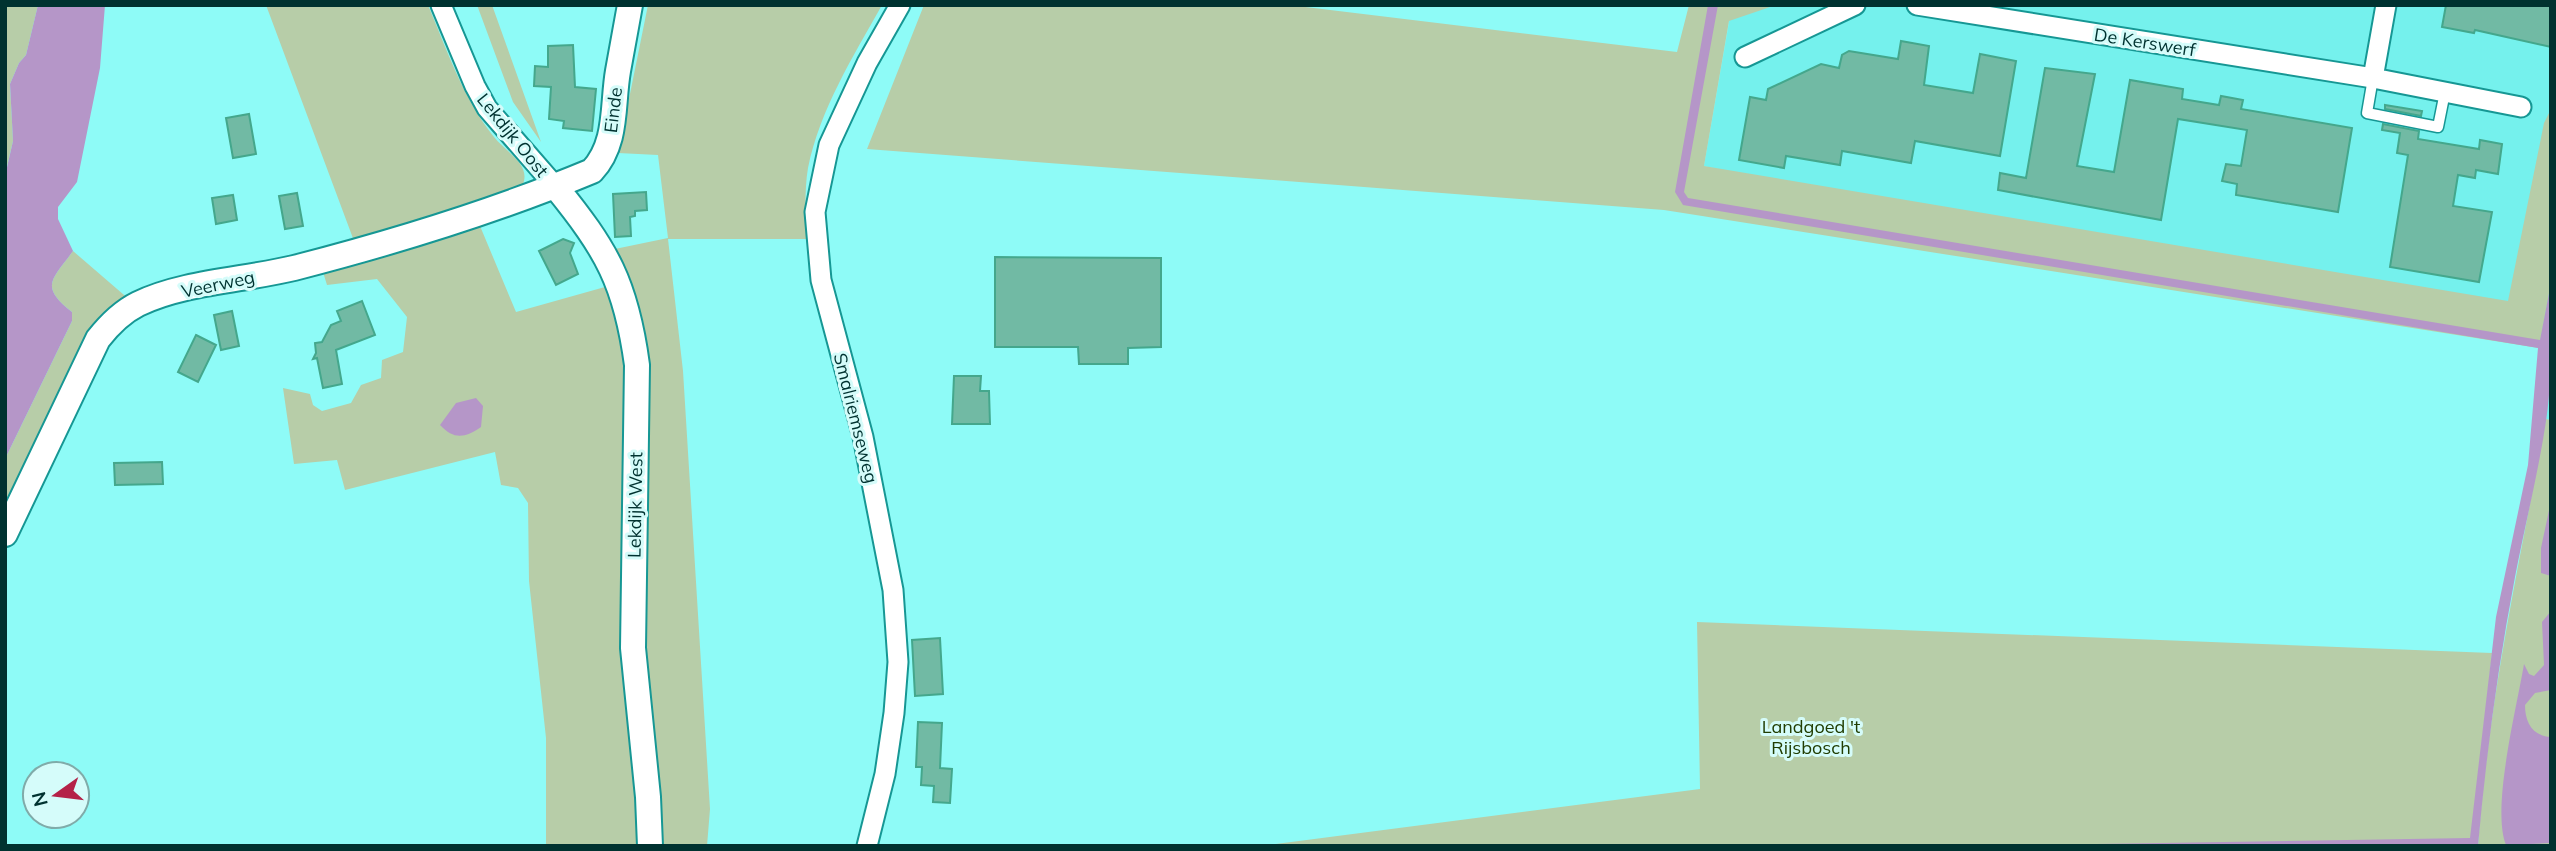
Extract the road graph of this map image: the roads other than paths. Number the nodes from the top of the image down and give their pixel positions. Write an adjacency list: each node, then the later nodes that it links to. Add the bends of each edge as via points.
1 (440, 5): 12 (street, Lekdijk Oost, via 487,108)
2 (631, 5): 12 (street, Einde, via 610,140 593,171)
3 (900, 5): 15 (street, Smalriemseweg, via 829,145 815,212 821,279 863,437 893,590 898,662 894,713)
4 (1855, 5): 8 (street)
5 (1917, 5): 7 (street, De Kerswerf)
6 (2386, 5): 9 (street)
7 (1948, 8): 9 (street, De Kerswerf)
8 (1745, 57)
9 (2373, 78): 10 (street, De Kerswerf); 10 (lane, via 2367,113 2438,127)
10 (2445, 92): 11 (street, De Kerswerf)
11 (2521, 107)
12 (555, 186): 13 (street, Veerweg, via 356,251 137,305 98,339); 14 (street, Lekdijk West, via 611,263 633,335 637,365 633,648)
13 (5, 534)
14 (650, 846)
15 (867, 846)

